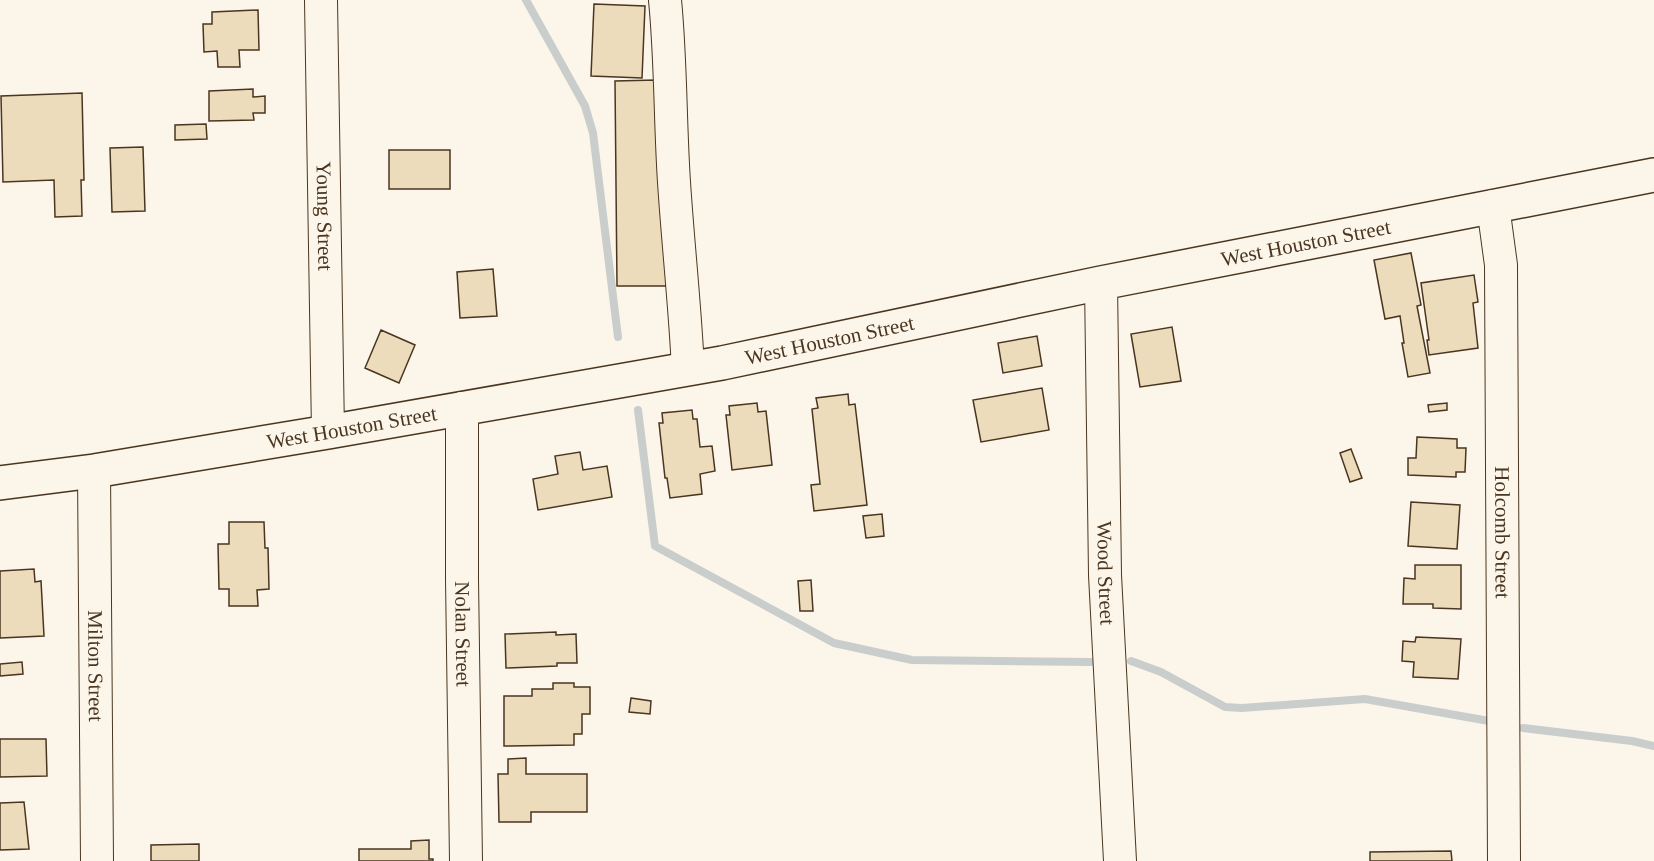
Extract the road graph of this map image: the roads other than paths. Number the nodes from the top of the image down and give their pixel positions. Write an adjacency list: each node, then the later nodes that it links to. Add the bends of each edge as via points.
1 (321, 0): 8 (street, Young Street)
2 (665, 0): 6 (street)
3 (1654, 175): 4 (main road, West Houston Street)
4 (1493, 206): 5 (main road, West Houston Street); 14 (street, Holcomb Street, via 1501,266)
5 (1101, 283): 6 (main road, West Houston Street); 13 (street, Wood Street, via 1105,575)
6 (688, 369): 7 (main road, West Houston Street)
7 (462, 408): 8 (main road, West Houston Street); 12 (street, Nolan Street)
8 (328, 432): 9 (main road, West Houston Street)
9 (94, 471): 10 (main road, West Houston Street); 11 (street, Milton Street)
10 (0, 483)
11 (97, 861)
12 (466, 861)
13 (1120, 861)
14 (1504, 861)

